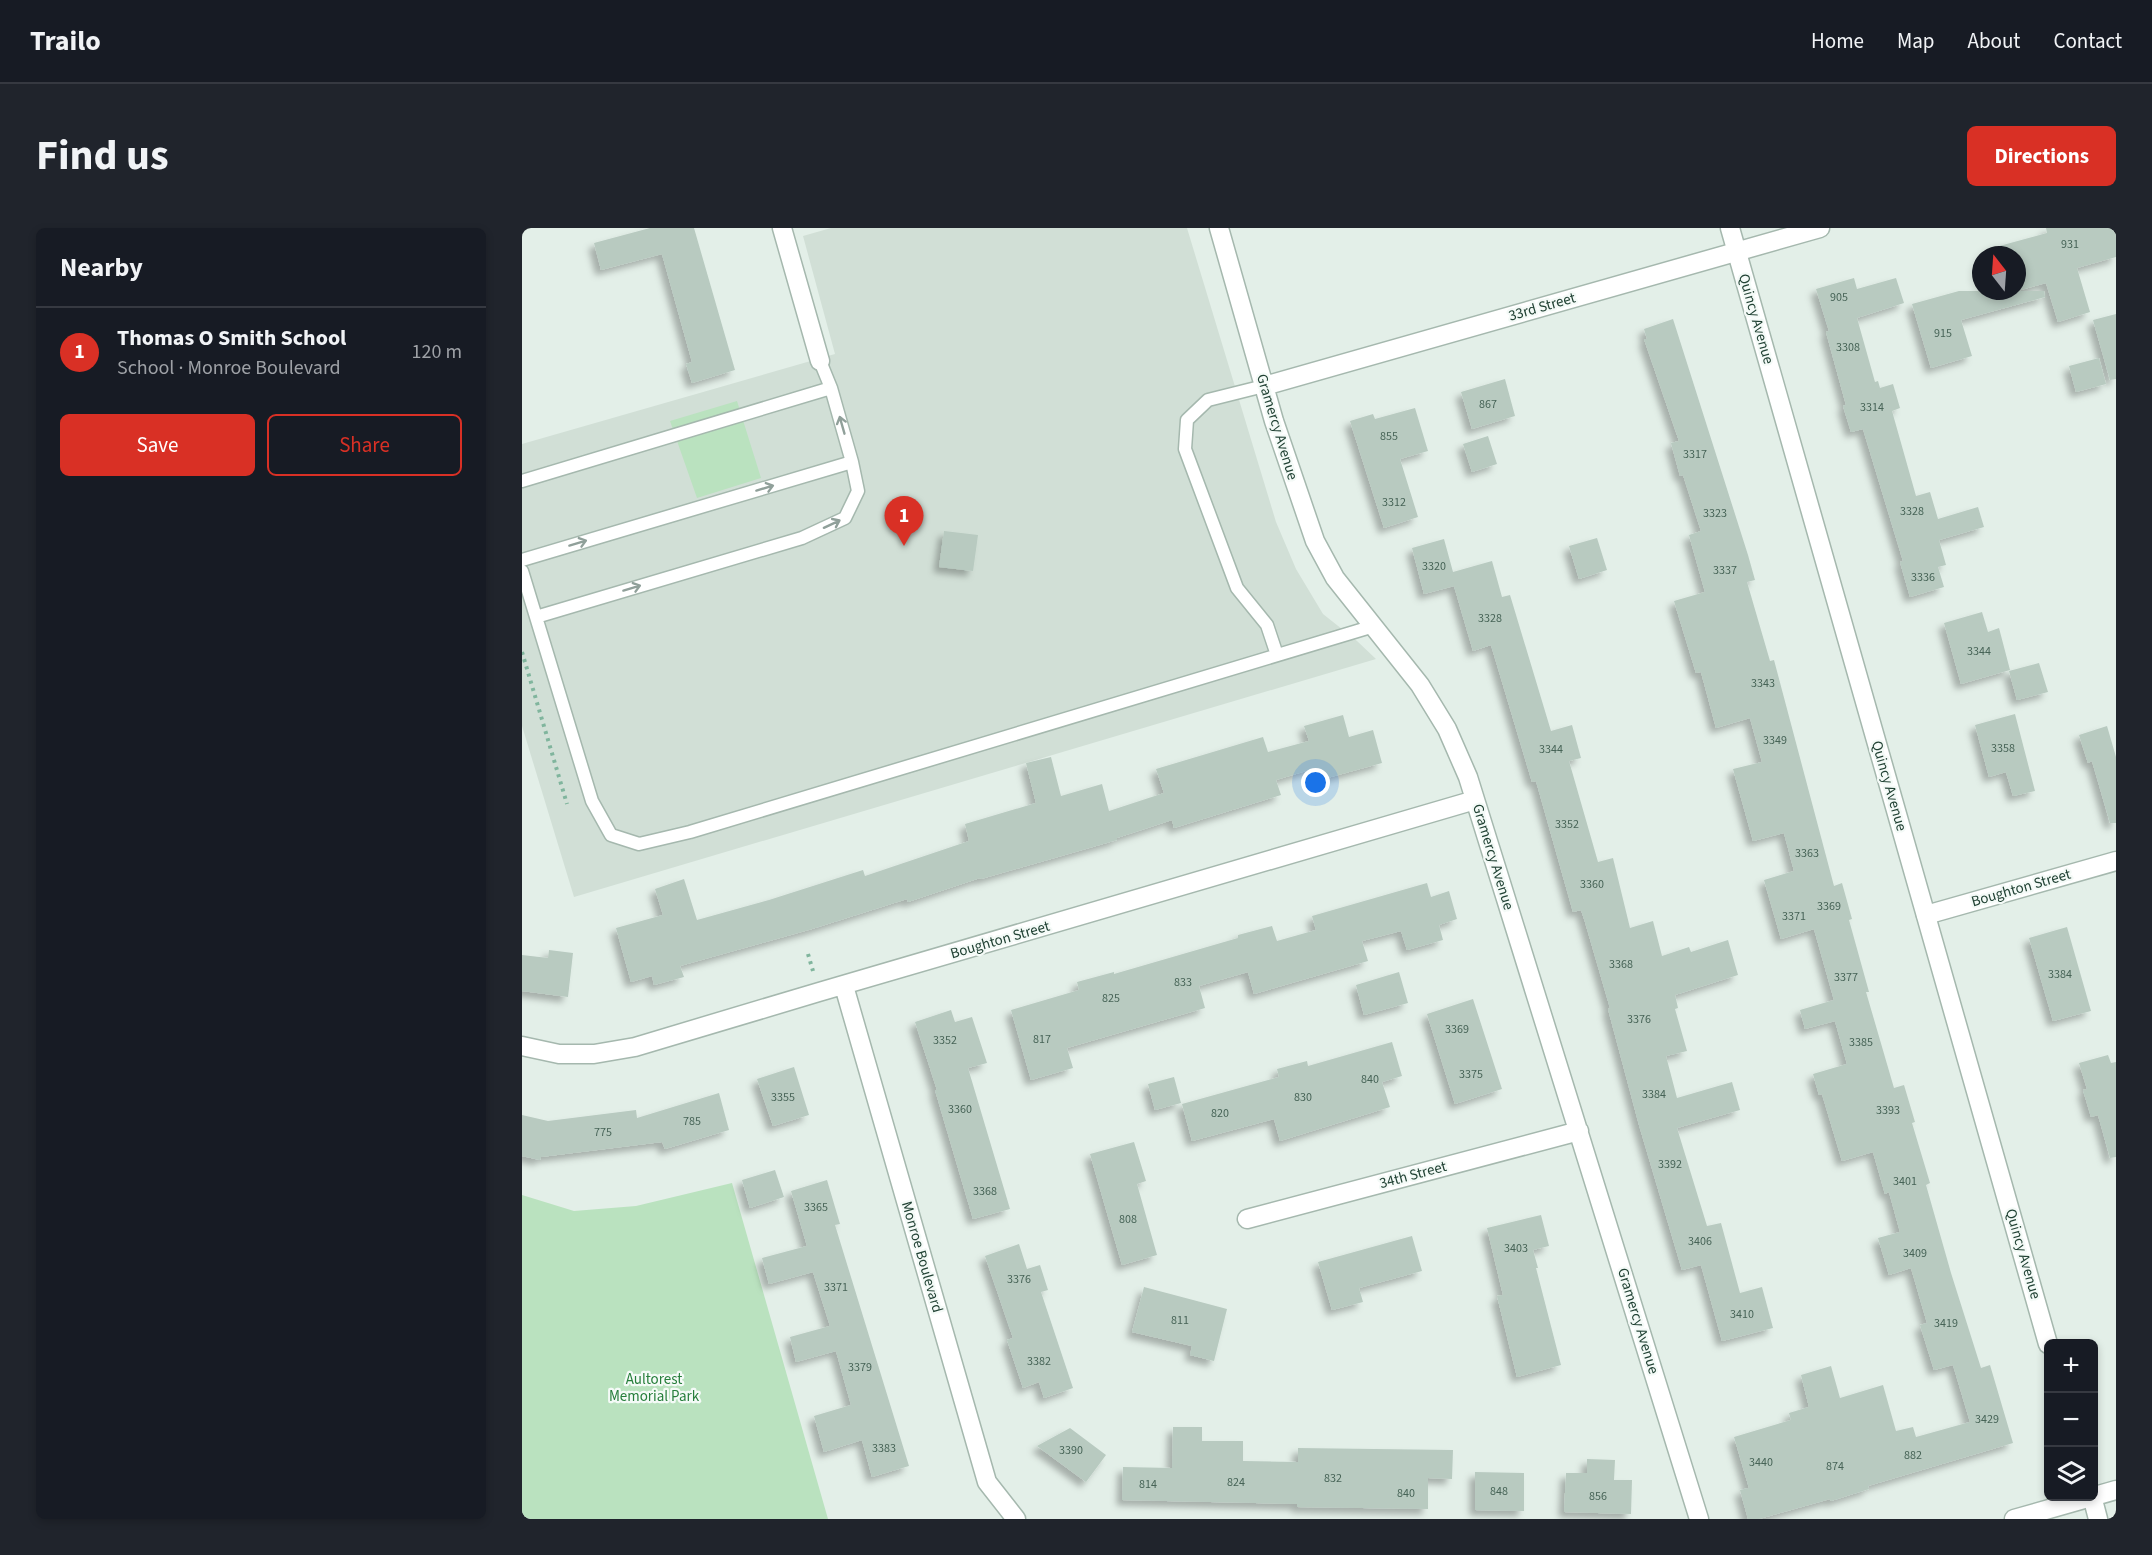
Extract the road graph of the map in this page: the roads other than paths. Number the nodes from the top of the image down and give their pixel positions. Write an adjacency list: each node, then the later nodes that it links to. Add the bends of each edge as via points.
1 (782, 228): 6 (street)
2 (1220, 228): 7 (street, Gramercy Avenue)
3 (1730, 228): 5 (street, Quincy Avenue)
4 (1820, 228): 5 (street, 33rd Street)
5 (1737, 252): 7 (street, 33rd Street); 18 (street, Quincy Avenue)
6 (820, 361): 8 (lane)
7 (1264, 386): 14 (street, Gramercy Avenue, via 1315,541 1335,578); 15 (lane, via 1208,400 1187,420 1185,449 1237,588 1267,625)
8 (831, 388): 9 (lane, one-way to 8); 10 (lane)
9 (852, 462): 11 (lane, one-way to 9); 13 (lane, one-way to 9, via 802,538 845,518 858,491)
10 (522, 481)
11 (522, 560)
12 (522, 571): 13 (lane)
13 (536, 617): 15 (lane, via 592,801 611,835 639,844 701,829)
14 (1374, 626): 15 (lane); 16 (street, Gramercy Avenue, via 1420,685 1447,729)
15 (1277, 655)
16 (1476, 800): 19 (street, Boughton Street); 21 (street, Gramercy Avenue)
17 (2116, 861): 18 (street, Boughton Street)
18 (1926, 915): 23 (street, Quincy Avenue)
19 (844, 986): 20 (street, Boughton Street, via 635,1047 594,1054 559,1054); 28 (street, Monroe Boulevard, via 987,1482)
20 (522, 1046)
21 (1579, 1131): 22 (street, 34th Street); 29 (street, Gramercy Avenue)
22 (1247, 1219)
23 (2048, 1339)
24 (2116, 1490): 25 (street)
25 (2098, 1495)
26 (2078, 1501): 30 (street)
27 (2093, 1501): 31 (street)
28 (1016, 1519)
29 (1699, 1519)
30 (2014, 1519)
31 (2098, 1519)

